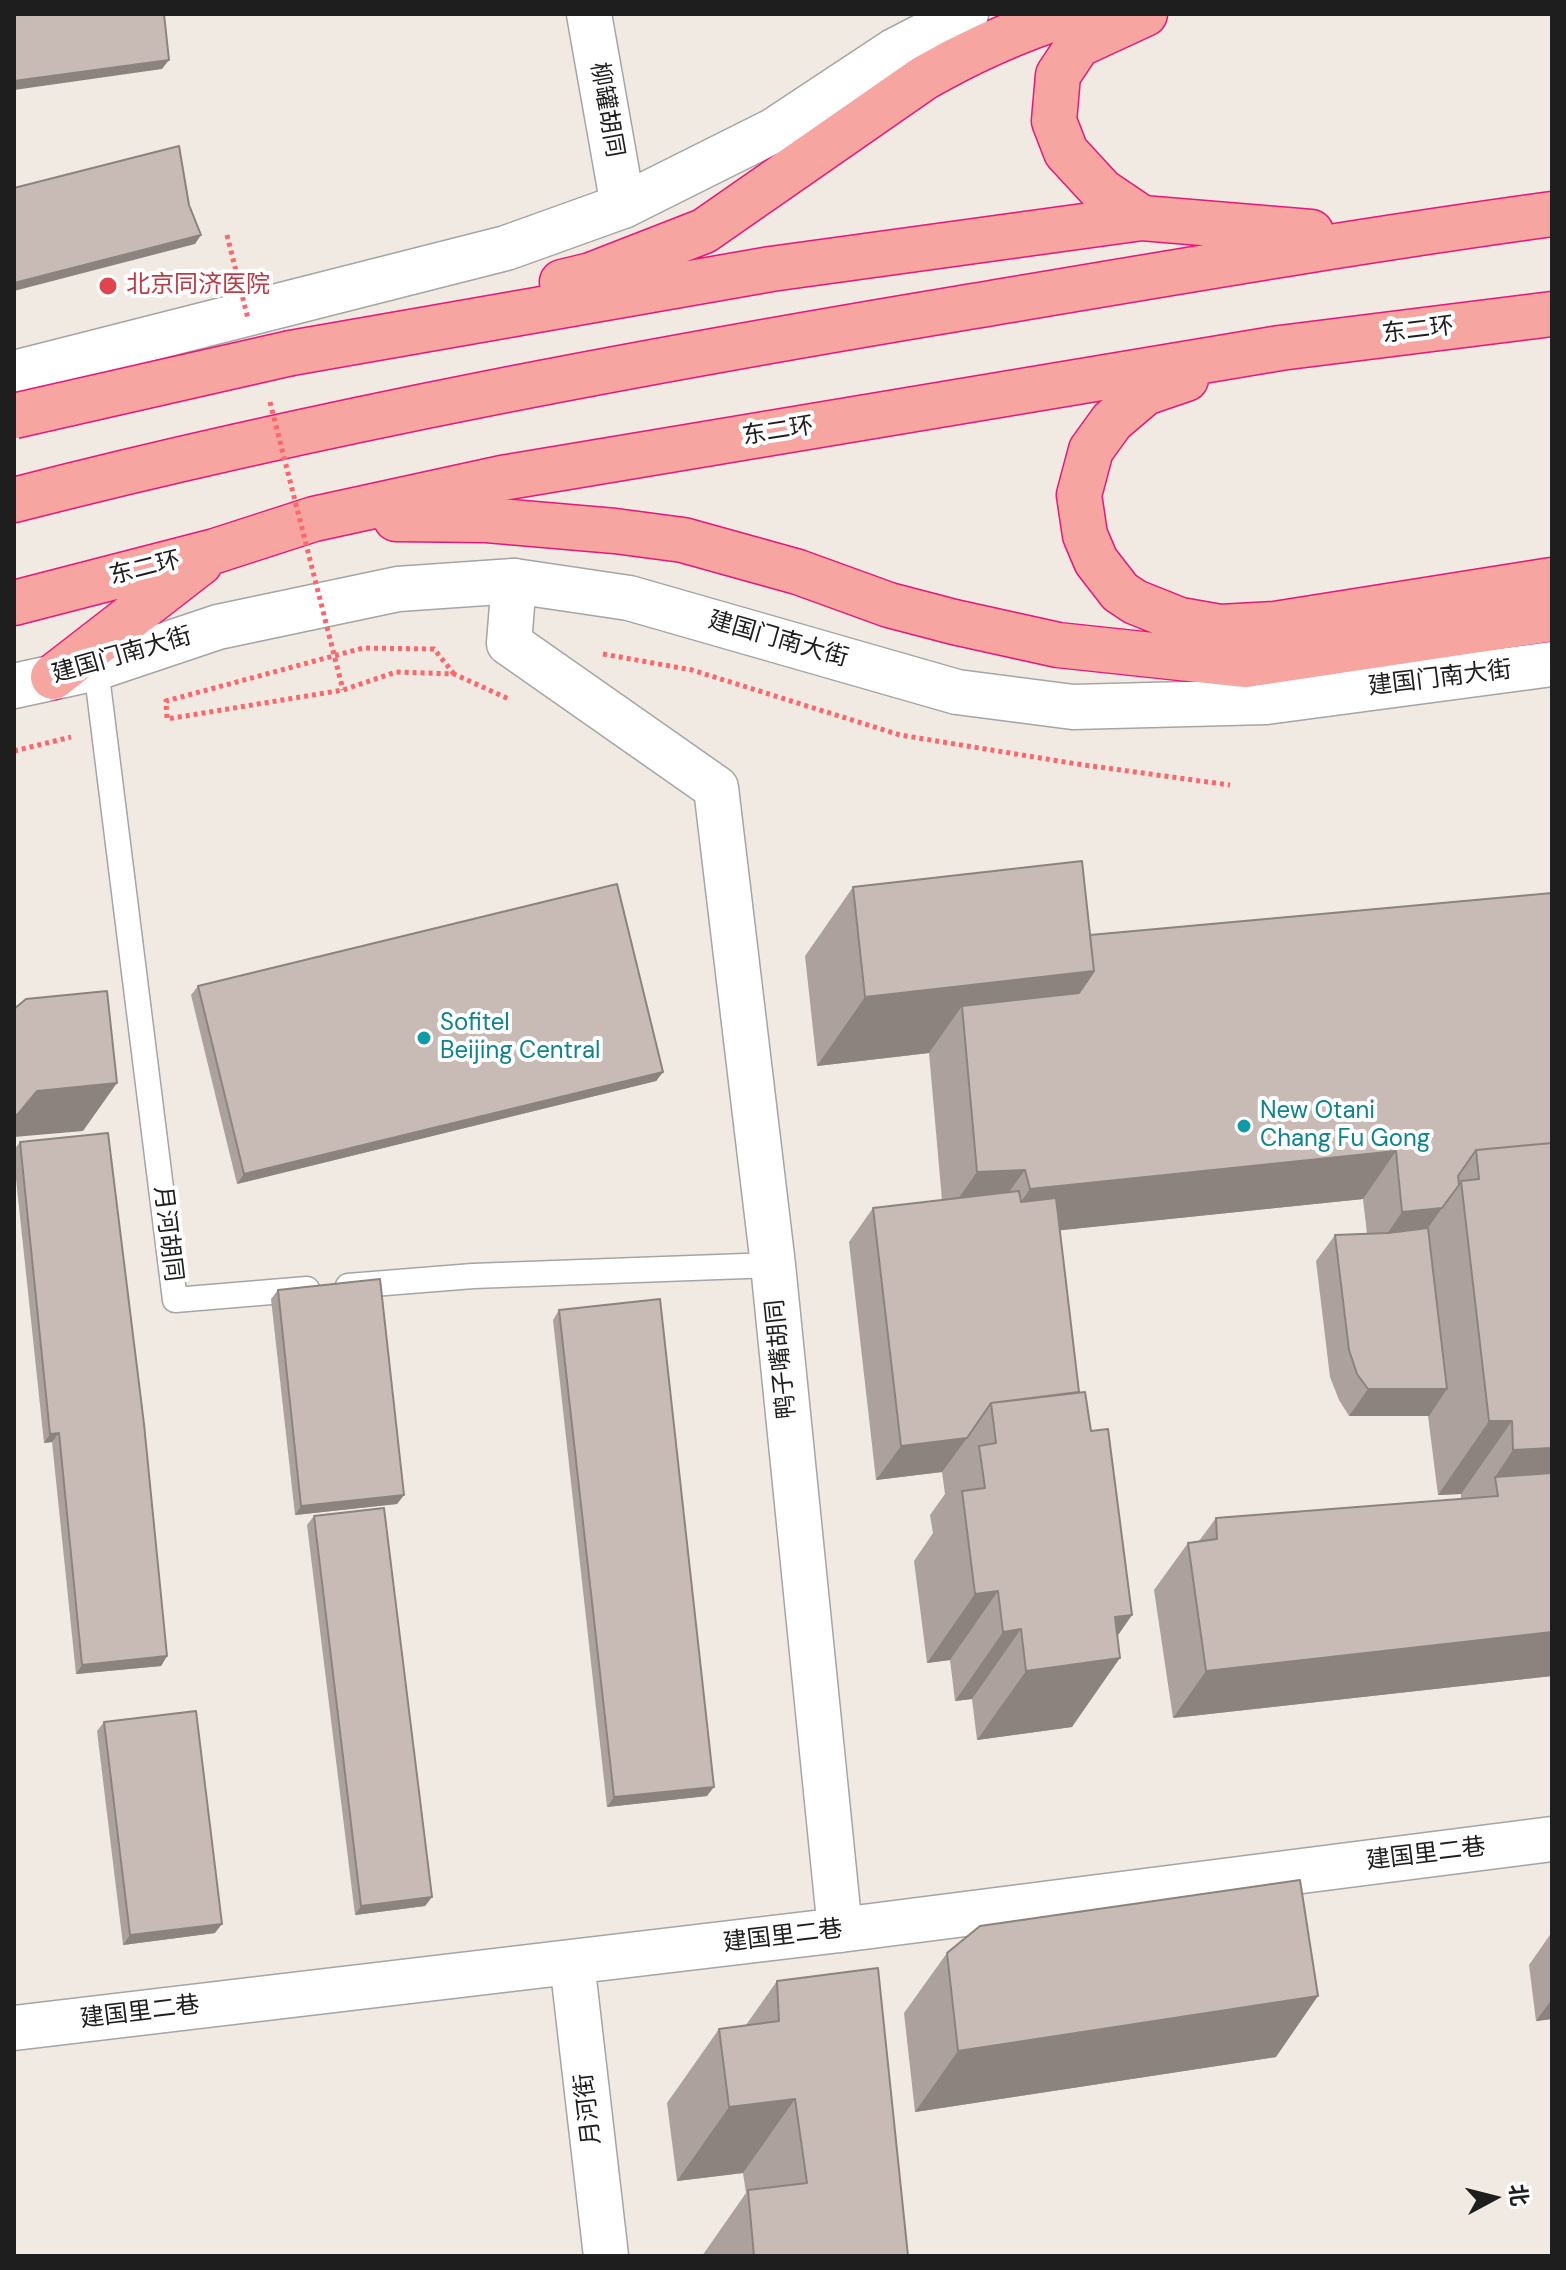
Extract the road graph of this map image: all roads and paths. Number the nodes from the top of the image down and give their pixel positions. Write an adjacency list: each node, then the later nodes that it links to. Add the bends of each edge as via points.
1 (589, 14): 5 (street, 柳罐胡同)
2 (966, 14): 5 (street, via 894,51 773,131)
3 (1068, 14): 12 (highway, via 924,78 704,231 591,275 432,308)
4 (1145, 14): 7 (highway, via 1078,45 1058,75 1054,121 1075,162 1102,191)
5 (623, 206): 14 (street, via 506,248)
6 (1552, 214): 9 (highway)
7 (1142, 218): 9 (highway); 12 (highway, via 771,269)
8 (227, 235): 11 (path, bridge)
9 (1377, 238): 17 (highway, via 728,347)
10 (1552, 314): 13 (highway, 东二环)
11 (250, 326)
12 (351, 342): 16 (highway, bridge)
13 (1280, 348): 20 (highway, 东二环, via 502,478); 26 (highway, via 1145,393 1112,421 1091,450 1079,495 1085,535 1096,561 1120,592 1180,620)
14 (14, 373)
15 (269, 402): 31 (path, bridge)
16 (14, 416)
17 (91, 480): 18 (highway); 19 (highway)
18 (14, 483)
19 (14, 500)
20 (314, 519): 21 (highway, 东二环); 26 (highway, via 487,520 669,538 798,572 889,605 1058,645 1246,665)
21 (215, 551): 24 (highway, 东二环); 30 (highway)
22 (1552, 580): 26 (highway)
23 (514, 581): 27 (street, 建国门南大街, via 629,598 957,692 1073,707 1266,702); 28 (street, 建国门南大街, via 383,592 218,627); 35 (street, 鸭子嘴胡同, via 509,643 716,788)
24 (14, 603)
25 (1552, 619): 26 (highway)
26 (1277, 643)
27 (1552, 664)
28 (96, 668): 30 (street, 建国门南大街); 35 (lane, 月河胡同, via 175,1300 473,1276)
29 (454, 674): 31 (path, via 396,672); 31 (path, via 434,649 363,648 166,701 167,719); 32 (path)
30 (34, 682)
31 (343, 690)
32 (522, 704)
33 (73, 736): 34 (path)
34 (14, 751)
35 (773, 1265): 37 (street, 鸭子嘴胡同)
36 (1552, 1839): 37 (street, 建国里二巷)
37 (840, 1930): 38 (street, 建国里二巷)
38 (572, 1962): 39 (street, 建国里二巷); 40 (street, 月河街)
39 (14, 2028)
40 (606, 2256)

